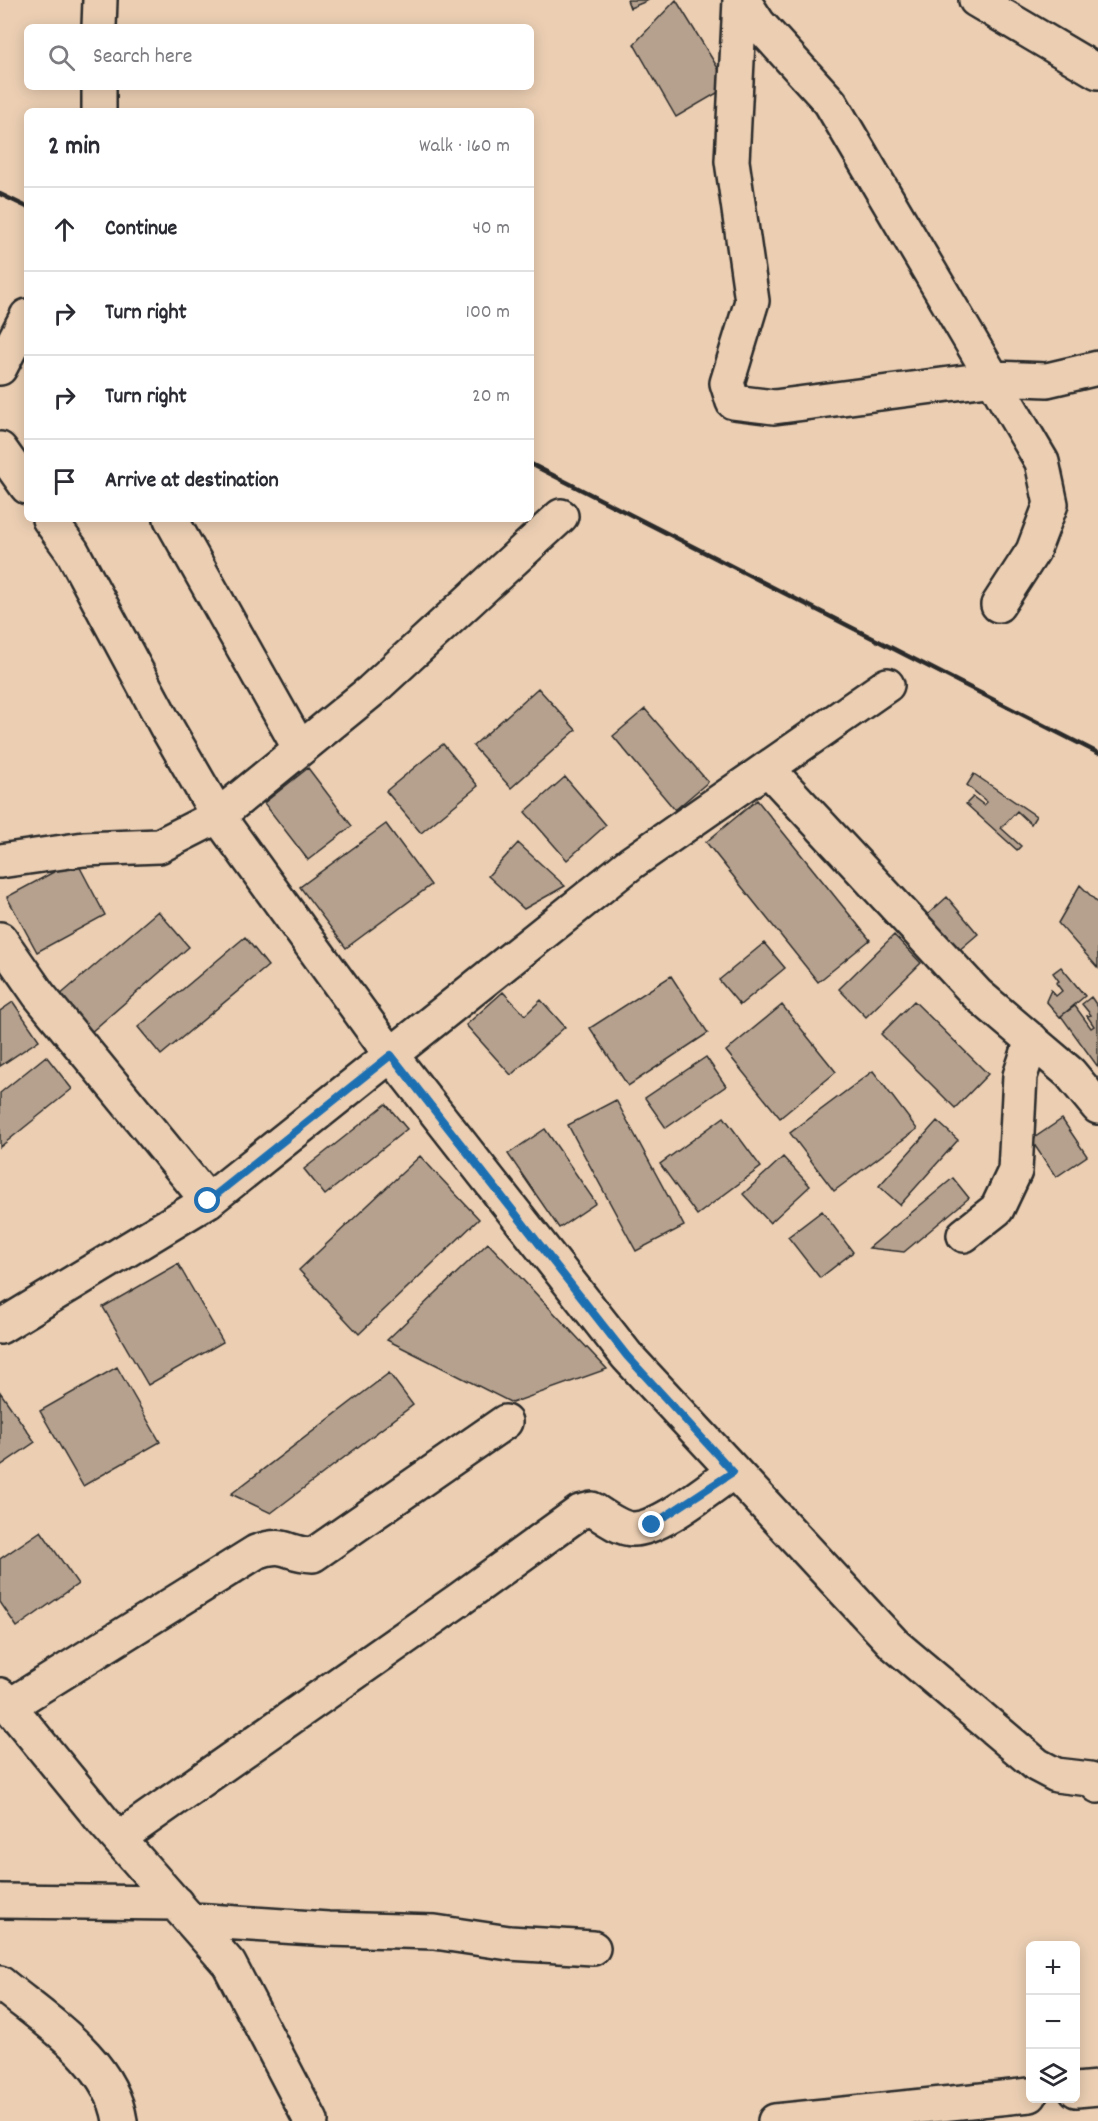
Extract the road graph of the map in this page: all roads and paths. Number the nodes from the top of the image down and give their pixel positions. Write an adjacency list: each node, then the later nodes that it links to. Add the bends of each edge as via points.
1 (99, 0): 4 (street)
2 (742, 0): 11 (street, via 830,102); 11 (street, via 732,161 752,301 727,383 733,402 774,407)
3 (976, 0): 5 (street)
4 (99, 24)
5 (1098, 72)
6 (99, 90): 7 (street)
7 (99, 108)
8 (24, 322): 9 (street)
9 (0, 368)
10 (1098, 368): 11 (street, via 1047,380)
11 (995, 378): 17 (street, via 1042,462 1051,504 1033,551)
12 (0, 449): 13 (street)
13 (24, 483)
14 (561, 516): 19 (street, via 371,691)
15 (52, 522): 21 (street, via 72,551)
16 (173, 522): 19 (street)
17 (998, 605)
18 (887, 685): 20 (street)
19 (300, 749): 21 (street)
20 (767, 768): 24 (street, via 977,994); 25 (street, via 631,863)
21 (218, 816): 22 (street, via 159,846 84,849); 25 (street)
22 (0, 861)
23 (0, 939): 27 (street, via 39,995)
24 (1032, 1040): 26 (street, via 1070,1073); 28 (street, via 1020,1076 1015,1171 997,1209)
25 (391, 1055): 27 (street); 31 (street, via 627,1356)
26 (1098, 1107)
27 (208, 1201): 29 (street)
28 (964, 1235)
29 (0, 1327)
30 (505, 1422): 32 (street, via 313,1555 298,1555 286,1547 274,1546 256,1552)
31 (733, 1472): 33 (street, via 896,1645 1037,1765 1056,1775 1090,1779); 34 (street, via 652,1525 632,1529 592,1509 580,1512)
32 (4, 1700): 34 (street)
33 (1098, 1786)
34 (119, 1838): 36 (street)
35 (0, 1901): 36 (street)
36 (184, 1912): 37 (street, via 328,1929 435,1932 509,1943); 43 (street, via 229,1964)
37 (593, 1948)
38 (0, 1983): 42 (street, via 89,2058 106,2080 118,2105)
39 (1098, 2088): 40 (street)
40 (1080, 2090)
41 (1026, 2095): 44 (street)
42 (120, 2121)
43 (311, 2121)
44 (775, 2121)

